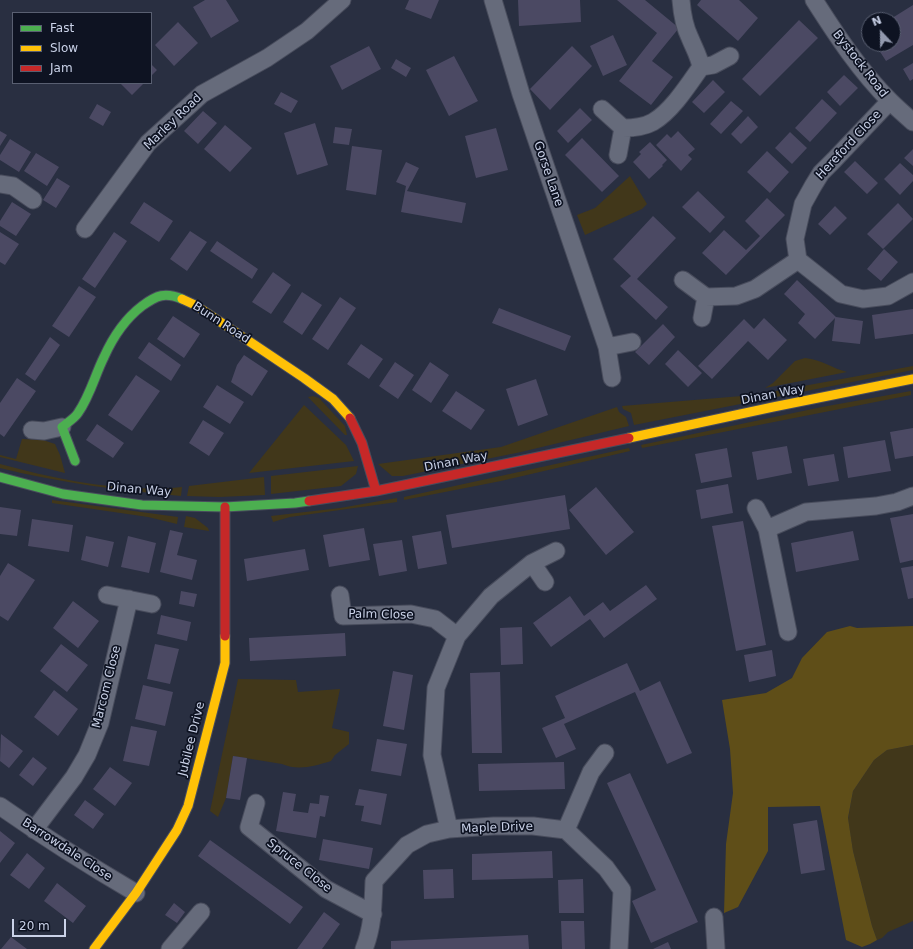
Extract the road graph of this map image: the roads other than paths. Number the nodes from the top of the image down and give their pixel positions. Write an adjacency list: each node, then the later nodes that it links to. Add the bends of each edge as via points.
1 (342, 0): 14 (street, Marley Road, via 307,31 266,58 202,94 148,143)
2 (493, 0): 21 (street, Gorse Lane, via 521,94)
3 (681, 0): 6 (street, via 682,14 699,56)
4 (814, 0): 7 (street, Bystock Road, via 837,37)
5 (730, 56): 6 (street)
6 (701, 68): 10 (street, via 660,117 644,126)
7 (890, 101): 9 (street, Bystock Road); 15 (street, Hereford Close, via 829,164 813,186 804,204 795,239)
8 (602, 109): 10 (street)
9 (913, 122)
10 (623, 128): 11 (street)
11 (618, 155)
12 (0, 184): 13 (street, via 13,186)
13 (33, 200)
14 (85, 229)
15 (798, 260): 17 (street, via 841,294 863,299 888,296); 18 (street, via 755,289 736,296)
16 (683, 280): 18 (street)
17 (913, 282)
18 (706, 297): 19 (street)
19 (702, 318)
20 (632, 342): 21 (street)
21 (607, 347): 22 (street, Gorse Lane)
22 (612, 378)
23 (913, 380): 28 (street, Dinan Way, via 773,406)
24 (62, 428): 25 (street); 26 (street); 28 (street, Bunn Road, via 78,414 104,358 124,324 134,312 152,299 172,295 195,305 304,378 337,404 350,418 362,443)
25 (32, 430)
26 (75, 461)
27 (0, 477): 30 (street, Dinan Way, via 63,494 142,505)
28 (376, 491): 30 (street, Dinan Way, via 295,503)
29 (913, 496): 32 (street, via 876,506 806,512)
30 (225, 506): 48 (street, Jubilee Drive, via 225,663 188,806 177,830)
31 (756, 508): 32 (street)
32 (767, 529): 40 (street)
33 (556, 551): 34 (street)
34 (532, 563): 35 (street); 41 (street, via 491,596)
35 (545, 582)
36 (107, 595): 38 (street)
37 (340, 595): 41 (street, Palm Close, via 343,616 411,614 435,619)
38 (129, 599): 39 (street); 45 (street, Marcom Close, via 100,723 74,777)
39 (152, 604)
40 (788, 632)
41 (457, 636): 46 (street, via 436,688 432,755)
42 (605, 753): 47 (street, via 591,772)
43 (256, 803): 50 (street, Spruce Close, via 249,827 326,889)
44 (0, 806): 45 (street, Barrowdale Close)
45 (34, 830): 48 (street, Barrowdale Close)
46 (449, 830): 47 (street, Maple Drive, via 533,826); 50 (street, Maple Drive, via 428,834 407,845 374,881)
47 (566, 830): 55 (street, via 606,868 622,890)
48 (136, 893): 52 (street, Jubilee Drive)
49 (201, 912): 53 (street)
50 (373, 914): 54 (street, Maple Drive)
51 (714, 917): 56 (street)
52 (94, 949)
53 (170, 949)
54 (364, 949)
55 (619, 949)
56 (716, 949)

